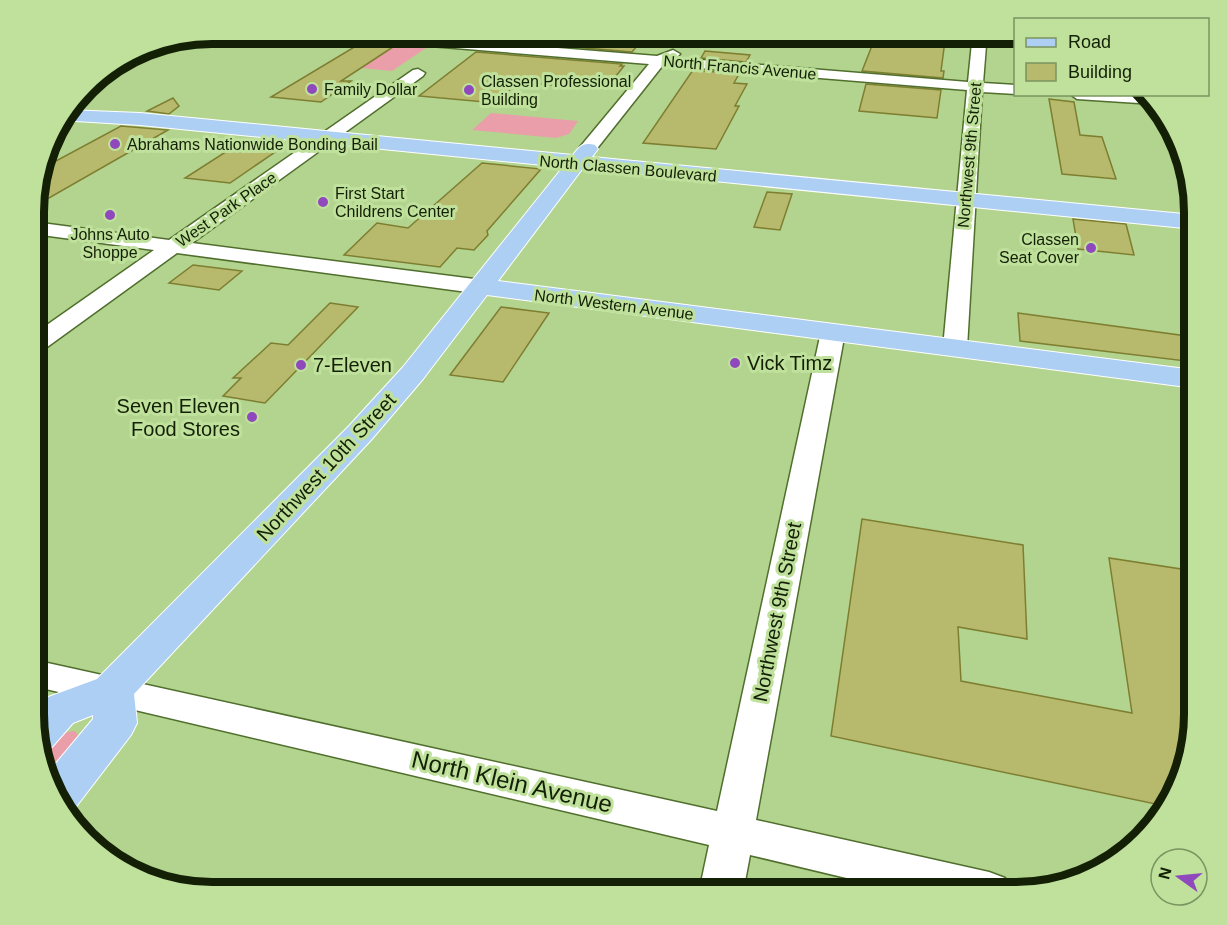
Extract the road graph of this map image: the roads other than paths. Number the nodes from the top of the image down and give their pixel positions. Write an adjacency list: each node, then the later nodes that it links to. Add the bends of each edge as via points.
1 (569, 44): 3 (street, North Francis Avenue)
2 (979, 44): 5 (street, Northwest 9th Street)
3 (668, 49): 5 (street, North Francis Avenue); 13 (street, Northwest 10th Street)
4 (418, 73): 11 (street, West Park Place)
5 (975, 87): 6 (street, North Francis Avenue); 14 (street, Northwest 9th Street)
6 (1014, 90)
7 (1102, 96): 8 (street)
8 (1140, 99)
9 (82, 104): 11 (main road, North Classen Boulevard)
10 (74, 116): 12 (main road, North Classen Boulevard)
11 (346, 124): 12 (street, West Park Place); 13 (main road, North Classen Boulevard)
12 (327, 138): 13 (main road, North Classen Boulevard); 18 (street, West Park Place)
13 (584, 155): 14 (main road, North Classen Boulevard); 19 (main road, Northwest 10th Street)
14 (966, 191): 15 (main road, North Classen Boulevard); 16 (main road, North Classen Boulevard); 22 (street, Northwest 9th Street)
15 (1183, 205)
16 (1184, 221)
17 (44, 229): 18 (street, North Western Avenue)
18 (173, 247): 19 (street, North Western Avenue); 21 (street, West Park Place)
19 (482, 287): 20 (main road, North Western Avenue); 25 (main road, Northwest 10th Street, via 360,433)
20 (833, 332): 22 (main road, North Western Avenue); 28 (street, Northwest 9th Street)
21 (44, 338)
22 (955, 348): 23 (main road, North Western Avenue)
23 (1184, 378)
24 (44, 675): 25 (street, North Klein Avenue)
25 (112, 690): 26 (main road, Northwest 10th Street, via 58,711); 27 (main road, via 115,723); 28 (street, North Klein Avenue)
26 (44, 726)
27 (62, 790)
28 (733, 833): 29 (street, Northwest 9th Street); 30 (street, North Klein Avenue)
29 (723, 882)
30 (945, 882)

